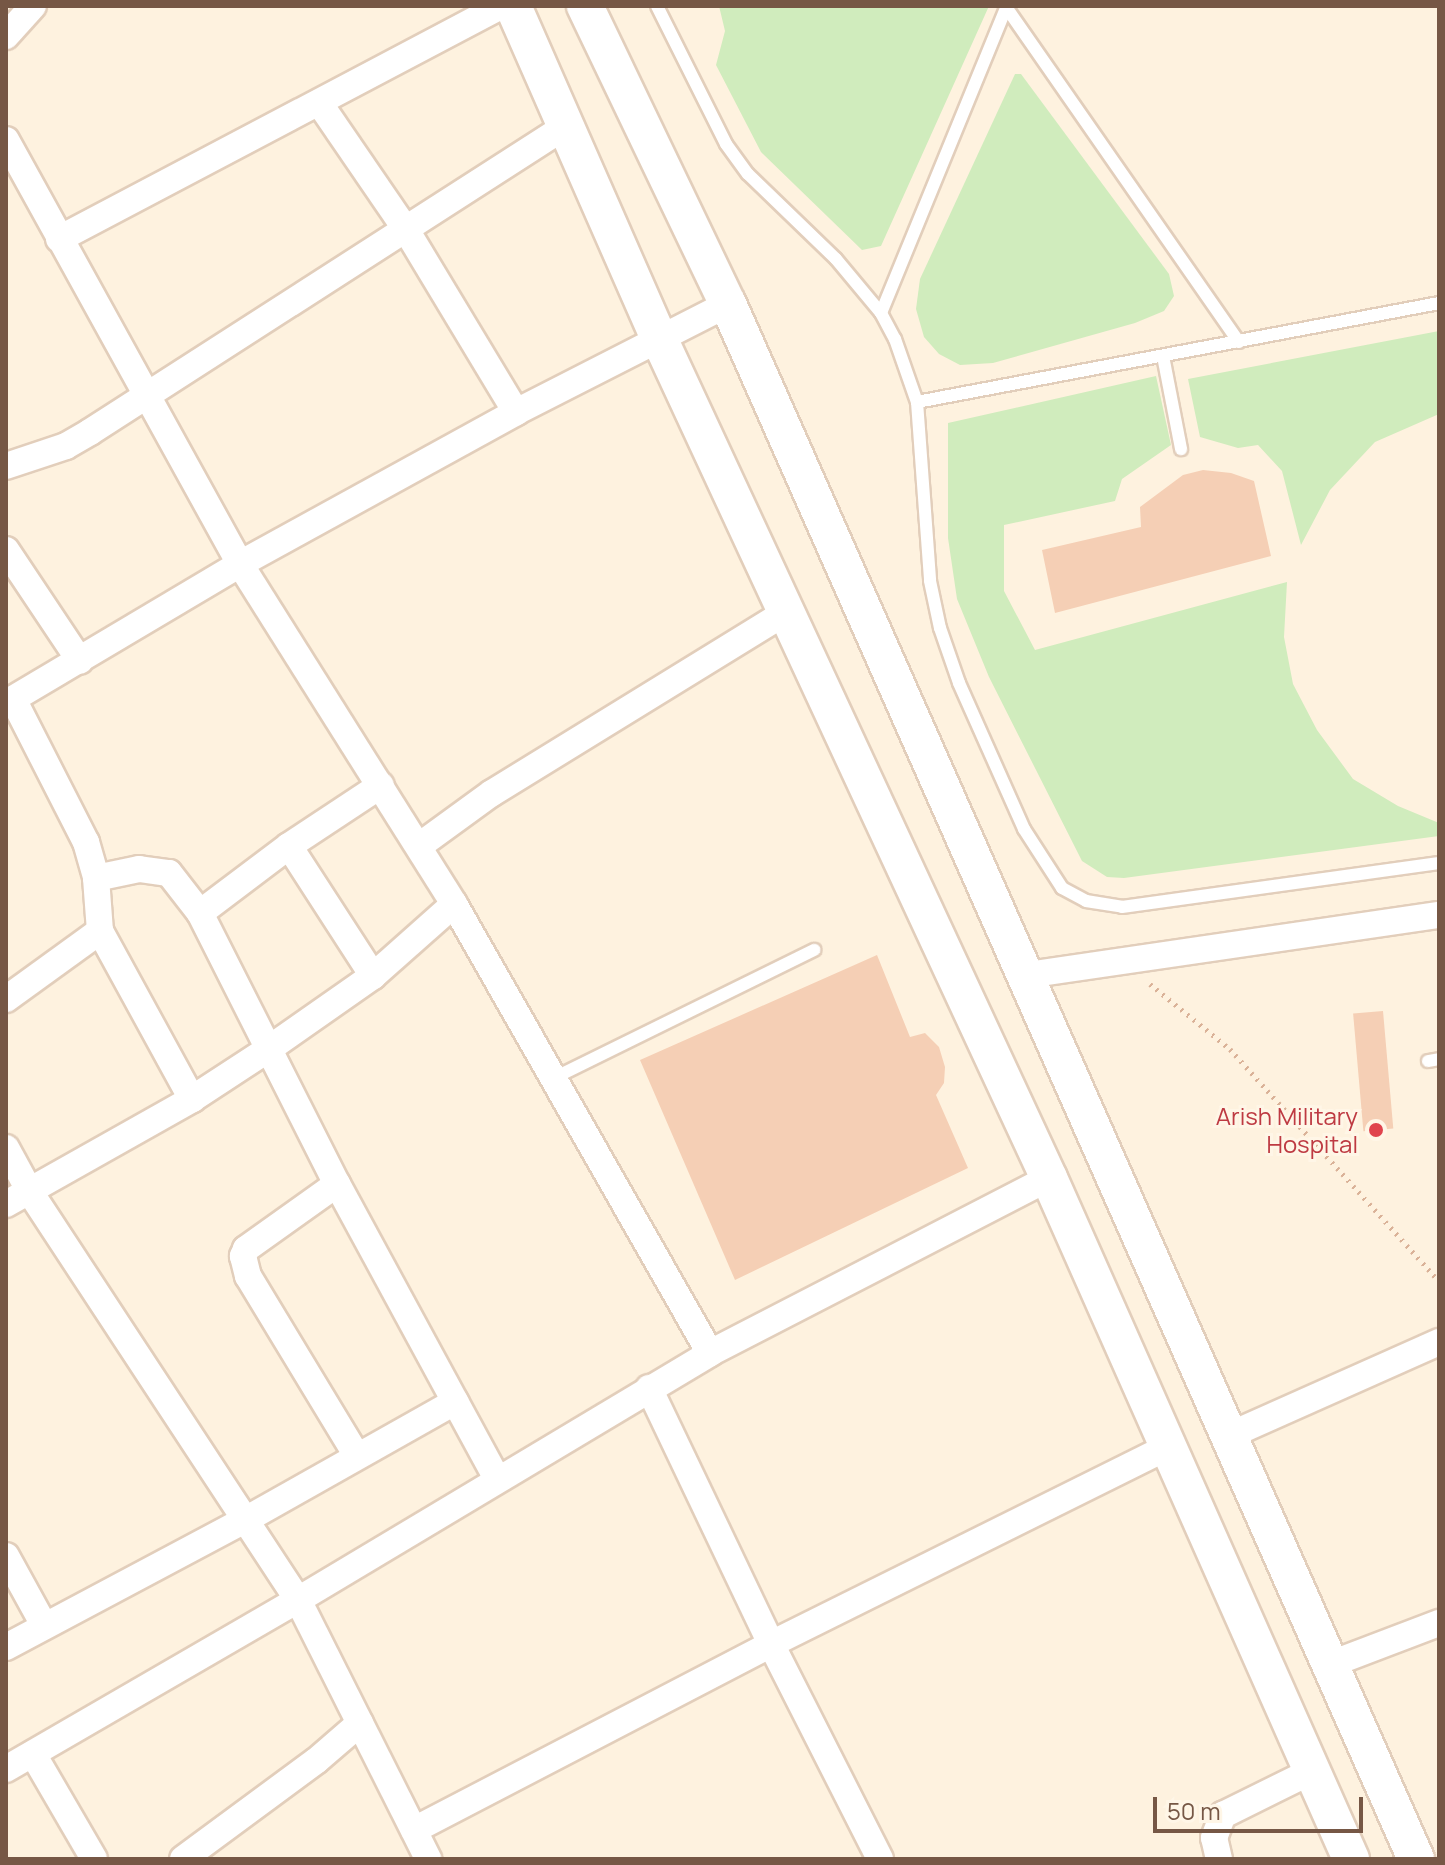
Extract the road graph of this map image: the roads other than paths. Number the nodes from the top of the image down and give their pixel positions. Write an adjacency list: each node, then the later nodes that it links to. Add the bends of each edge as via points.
1 (33, 6): 7 (street)
2 (501, 6): 8 (street)
3 (513, 6): 9 (main road)
4 (585, 6): 14 (main road)
5 (657, 6): 15 (lane, via 726,144 748,174 836,259)
6 (1007, 7): 15 (lane); 17 (lane)
7 (6, 36)
8 (320, 104): 11 (street); 12 (street)
9 (566, 126): 11 (street); 16 (main road)
10 (6, 140): 12 (street)
11 (405, 228): 19 (street); 21 (street)
12 (59, 239): 19 (street)
13 (1439, 303): 17 (lane)
14 (728, 304): 16 (street); 39 (main road)
15 (881, 313): 20 (lane)
16 (659, 338): 21 (street); 26 (main road)
17 (1239, 342): 18 (lane)
18 (1163, 356): 20 (lane); 22 (lane)
19 (145, 394): 23 (street, via 66,446); 25 (street)
20 (917, 402): 32 (lane, via 930,581 940,628 1024,829 1062,888 1086,901 1122,907)
21 (516, 412): 25 (street)
22 (1181, 449)
23 (6, 466)
24 (6, 550): 27 (street)
25 (240, 564): 27 (street); 29 (street)
26 (788, 611): 31 (street, via 492,793); 46 (main road)
27 (80, 661): 28 (street)
28 (10, 701): 33 (street, via 86,842)
29 (381, 785): 30 (street); 31 (street)
30 (289, 846): 35 (street); 40 (street)
31 (419, 846): 34 (street)
32 (1439, 863)
33 (96, 878): 35 (street, via 139,869 169,873); 37 (street)
34 (454, 904): 40 (street); 43 (street)
35 (200, 913): 42 (street)
36 (1439, 915): 39 (street)
37 (100, 931): 41 (street); 44 (street)
38 (814, 950): 43 (lane)
39 (1027, 975): 54 (main road)
40 (373, 976): 42 (street)
41 (6, 999)
42 (270, 1048): 44 (street); 47 (street)
43 (556, 1077): 51 (street)
44 (192, 1099): 48 (street)
45 (6, 1148): 48 (street)
46 (1049, 1178): 51 (street); 55 (main road)
47 (337, 1184): 53 (street); 56 (street, via 243,1256 248,1276)
48 (30, 1192): 49 (street); 58 (street)
49 (6, 1204)
50 (1439, 1342): 54 (street)
51 (710, 1353): 52 (street)
52 (649, 1388): 57 (street); 65 (street)
53 (455, 1402): 56 (street); 57 (street)
54 (1230, 1435): 61 (main road)
55 (1167, 1447): 64 (main road); 65 (street)
56 (357, 1456): 58 (street)
57 (497, 1479): 60 (street)
58 (247, 1519): 60 (street); 63 (street)
59 (6, 1556): 63 (street)
60 (298, 1600): 68 (street); 69 (street)
61 (1305, 1603): 64 (main road); 67 (main road)
62 (1439, 1623): 67 (street)
63 (44, 1625): 66 (street)
64 (1250, 1628): 71 (main road)
65 (771, 1644): 72 (street); 76 (street)
66 (6, 1647)
67 (1331, 1664): 79 (main road)
68 (360, 1723): 72 (street); 74 (street)
69 (33, 1754): 70 (street); 73 (street)
70 (6, 1769)
71 (1312, 1771): 77 (street, via 1223,1815 1214,1838); 78 (main road)
72 (414, 1830): 75 (street)
73 (94, 1859)
74 (183, 1859)
75 (428, 1859)
76 (880, 1859)
77 (1219, 1859)
78 (1351, 1859)
79 (1416, 1859)

